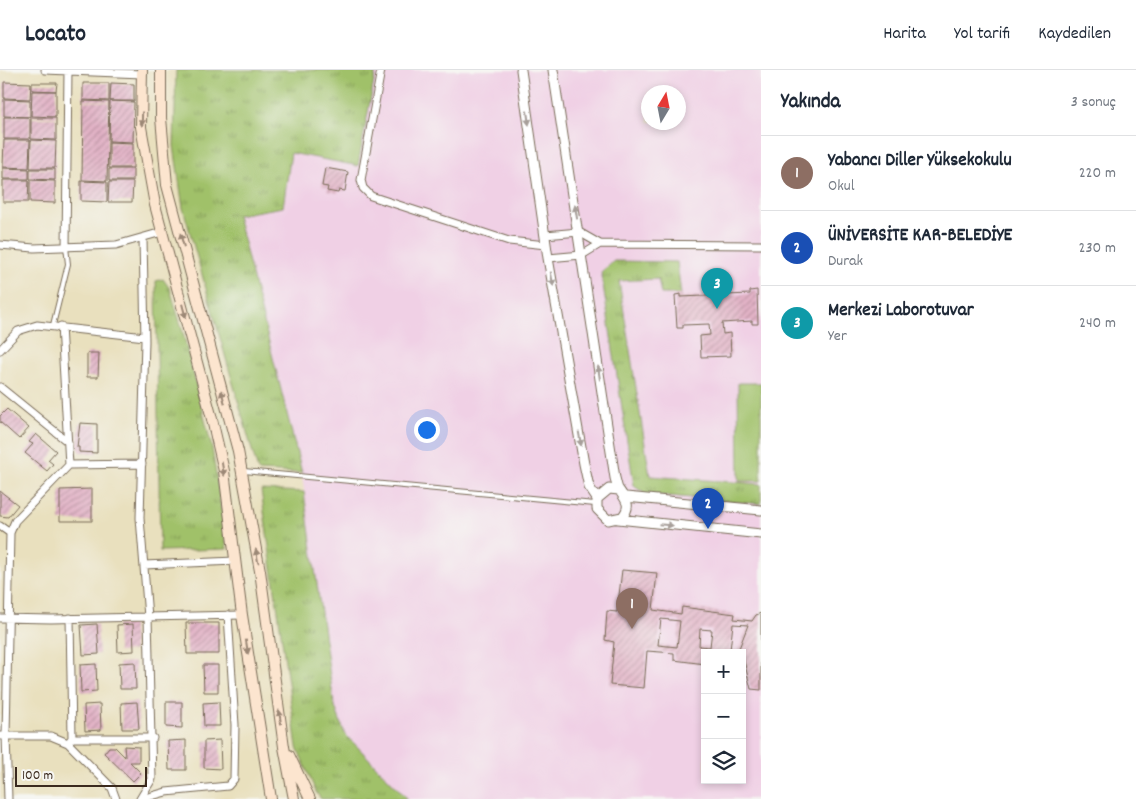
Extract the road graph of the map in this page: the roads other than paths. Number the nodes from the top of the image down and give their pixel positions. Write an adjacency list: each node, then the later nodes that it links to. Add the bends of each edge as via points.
1 (45, 70): 2 (street)
2 (68, 70): 7 (street); 16 (street)
3 (162, 70): 26 (main road, one-way to 3, via 167,185 161,118)
4 (382, 70): 14 (street, via 361,180 366,193 509,240)
5 (521, 70): 10 (street, one-way to 10)
6 (553, 70): 9 (street, one-way to 6)
7 (142, 72): 8 (main road, one-way to 8, via 142,127)
8 (162, 232): 11 (street); 34 (main road, one-way to 34, via 212,415 224,471)
9 (579, 232): 10 (street); 12 (street); 17 (street)
10 (545, 235): 14 (street)
11 (143, 238): 16 (street, via 116,245); 20 (street)
12 (600, 244): 15 (street); 17 (street)
13 (0, 245): 16 (street)
14 (546, 245): 18 (street)
15 (761, 245)
16 (66, 248): 19 (lane, via 68,264)
17 (582, 255): 18 (street); 27 (street, one-way to 17, via 606,425)
18 (548, 258): 28 (street, one-way to 28, via 584,464)
19 (57, 326): 20 (street); 21 (street, via 37,325 18,331); 23 (street)
20 (145, 337): 24 (street)
21 (0, 350)
22 (0, 387): 23 (street)
23 (68, 442): 25 (street)
24 (142, 464): 25 (street); 35 (street, via 140,518)
25 (69, 465): 32 (street, via 15,520)
26 (242, 471): 28 (lane); 44 (main road, one-way to 26, via 260,571)
27 (622, 494): 28 (street, via 608,489); 29 (street); 30 (street, via 627,510)
28 (596, 501): 30 (street, via 603,518)
29 (761, 510)
30 (618, 519): 33 (street, one-way to 33)
31 (0, 526): 32 (street)
32 (10, 533): 39 (street)
33 (761, 534)
34 (235, 561): 35 (street); 37 (main road)
35 (144, 565): 38 (street)
36 (228, 615): 37 (street); 38 (street); 47 (street, via 234,779 228,786 166,792)
37 (242, 615): 48 (main road, one-way to 48)
38 (148, 617): 40 (street); 42 (street)
39 (4, 618): 40 (street); 41 (street)
40 (70, 618): 43 (street)
41 (3, 736): 43 (street, via 51,736); 45 (street)
42 (153, 738): 43 (street); 47 (street, via 152,780)
43 (70, 740): 46 (street, via 112,788)
44 (283, 742): 49 (main road); 50 (main road)
45 (8, 799)
46 (116, 799)
47 (141, 799)
48 (271, 799)
49 (294, 799)
50 (310, 799)

